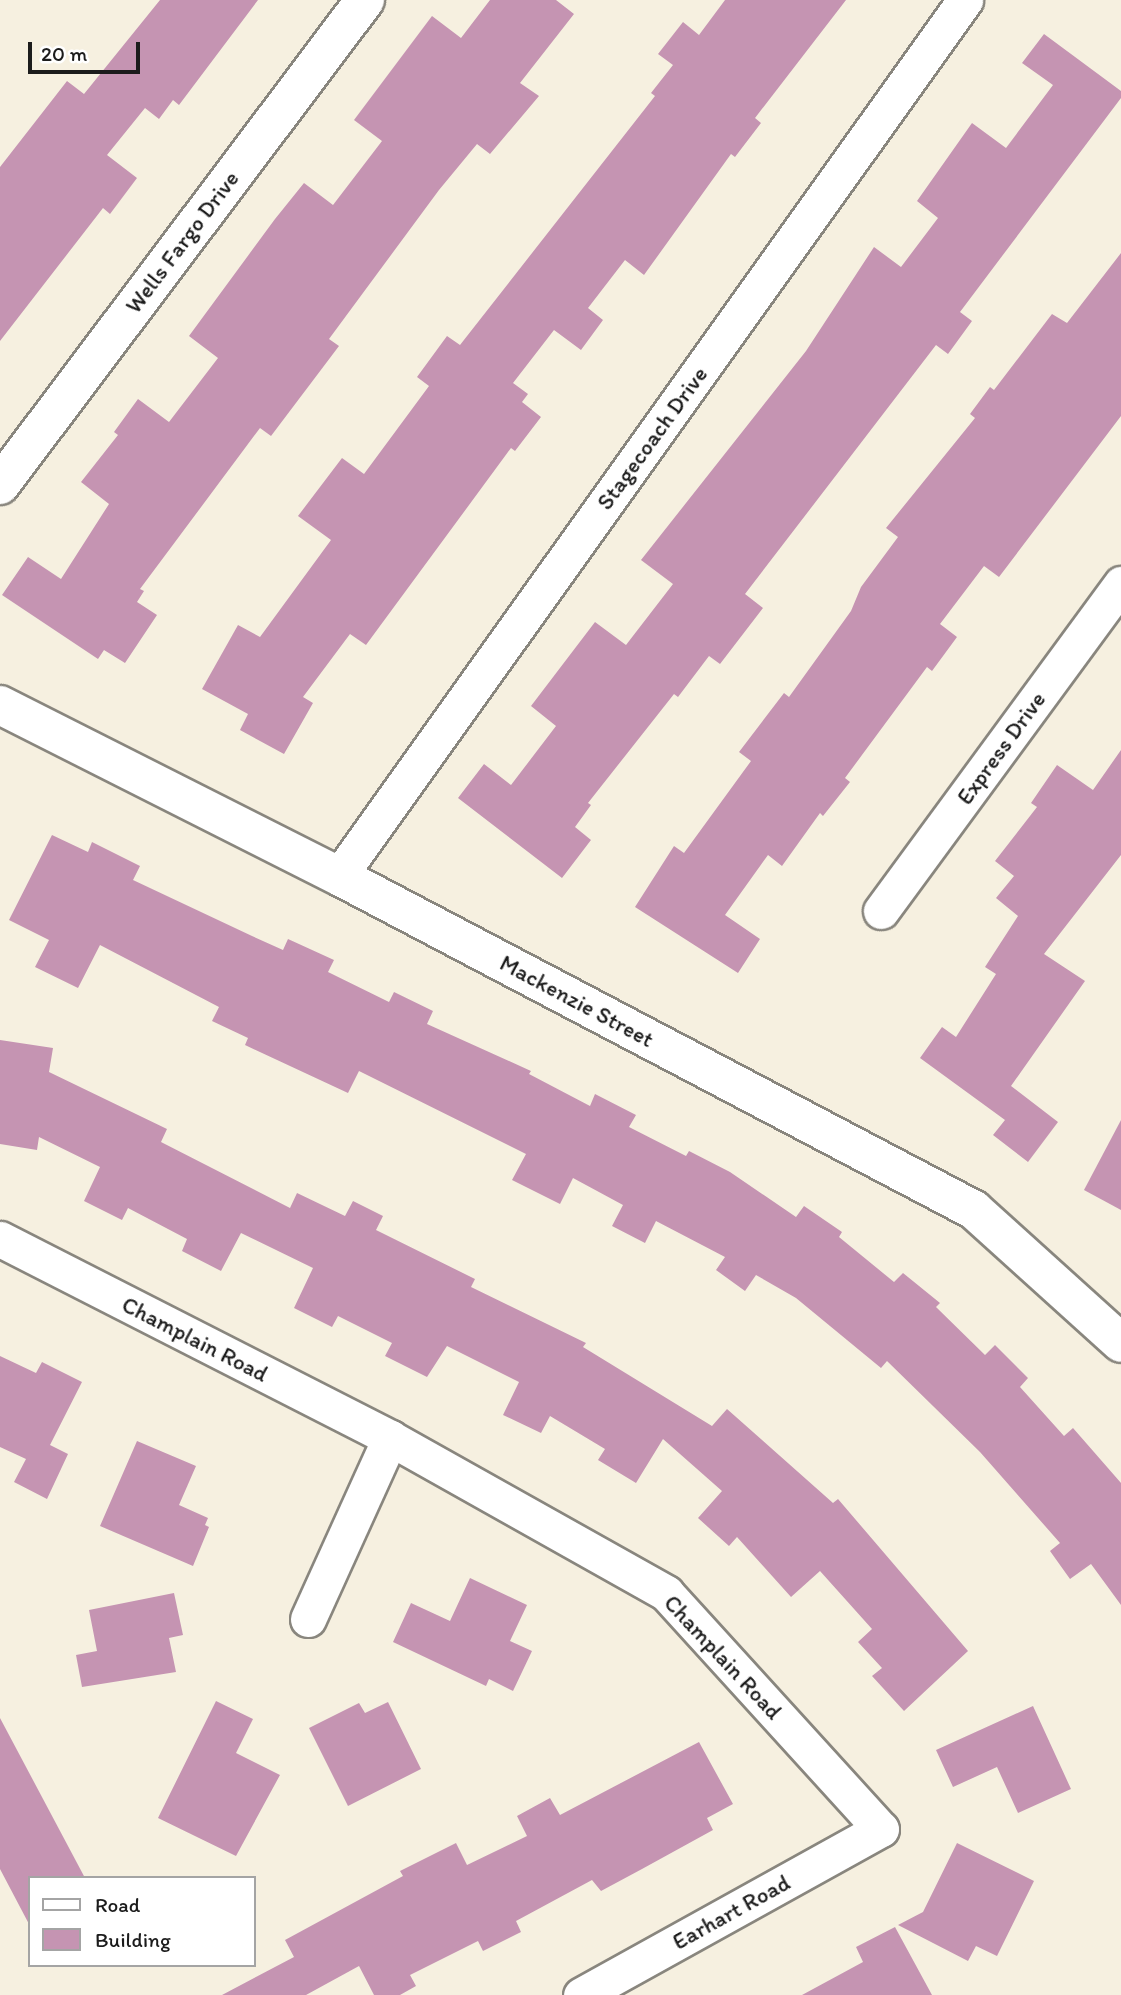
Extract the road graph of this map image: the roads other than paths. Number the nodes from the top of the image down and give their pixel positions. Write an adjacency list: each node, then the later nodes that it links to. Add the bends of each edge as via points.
1 (365, 0): 3 (street, Wells Fargo Drive)
2 (965, 0): 6 (street, Stagecoach Drive)
3 (0, 485)
4 (1121, 584): 7 (street, Express Drive)
5 (0, 705): 6 (street, Mackenzie Street)
6 (339, 876): 9 (street, Mackenzie Street, via 974,1210)
7 (881, 911)
8 (0, 1239): 10 (street, Champlain Road)
9 (1121, 1343)
10 (390, 1438): 11 (street); 12 (street, Champlain Road, via 666,1593)
11 (308, 1619)
12 (881, 1829): 13 (street, Earhart Road)
13 (581, 1995)

